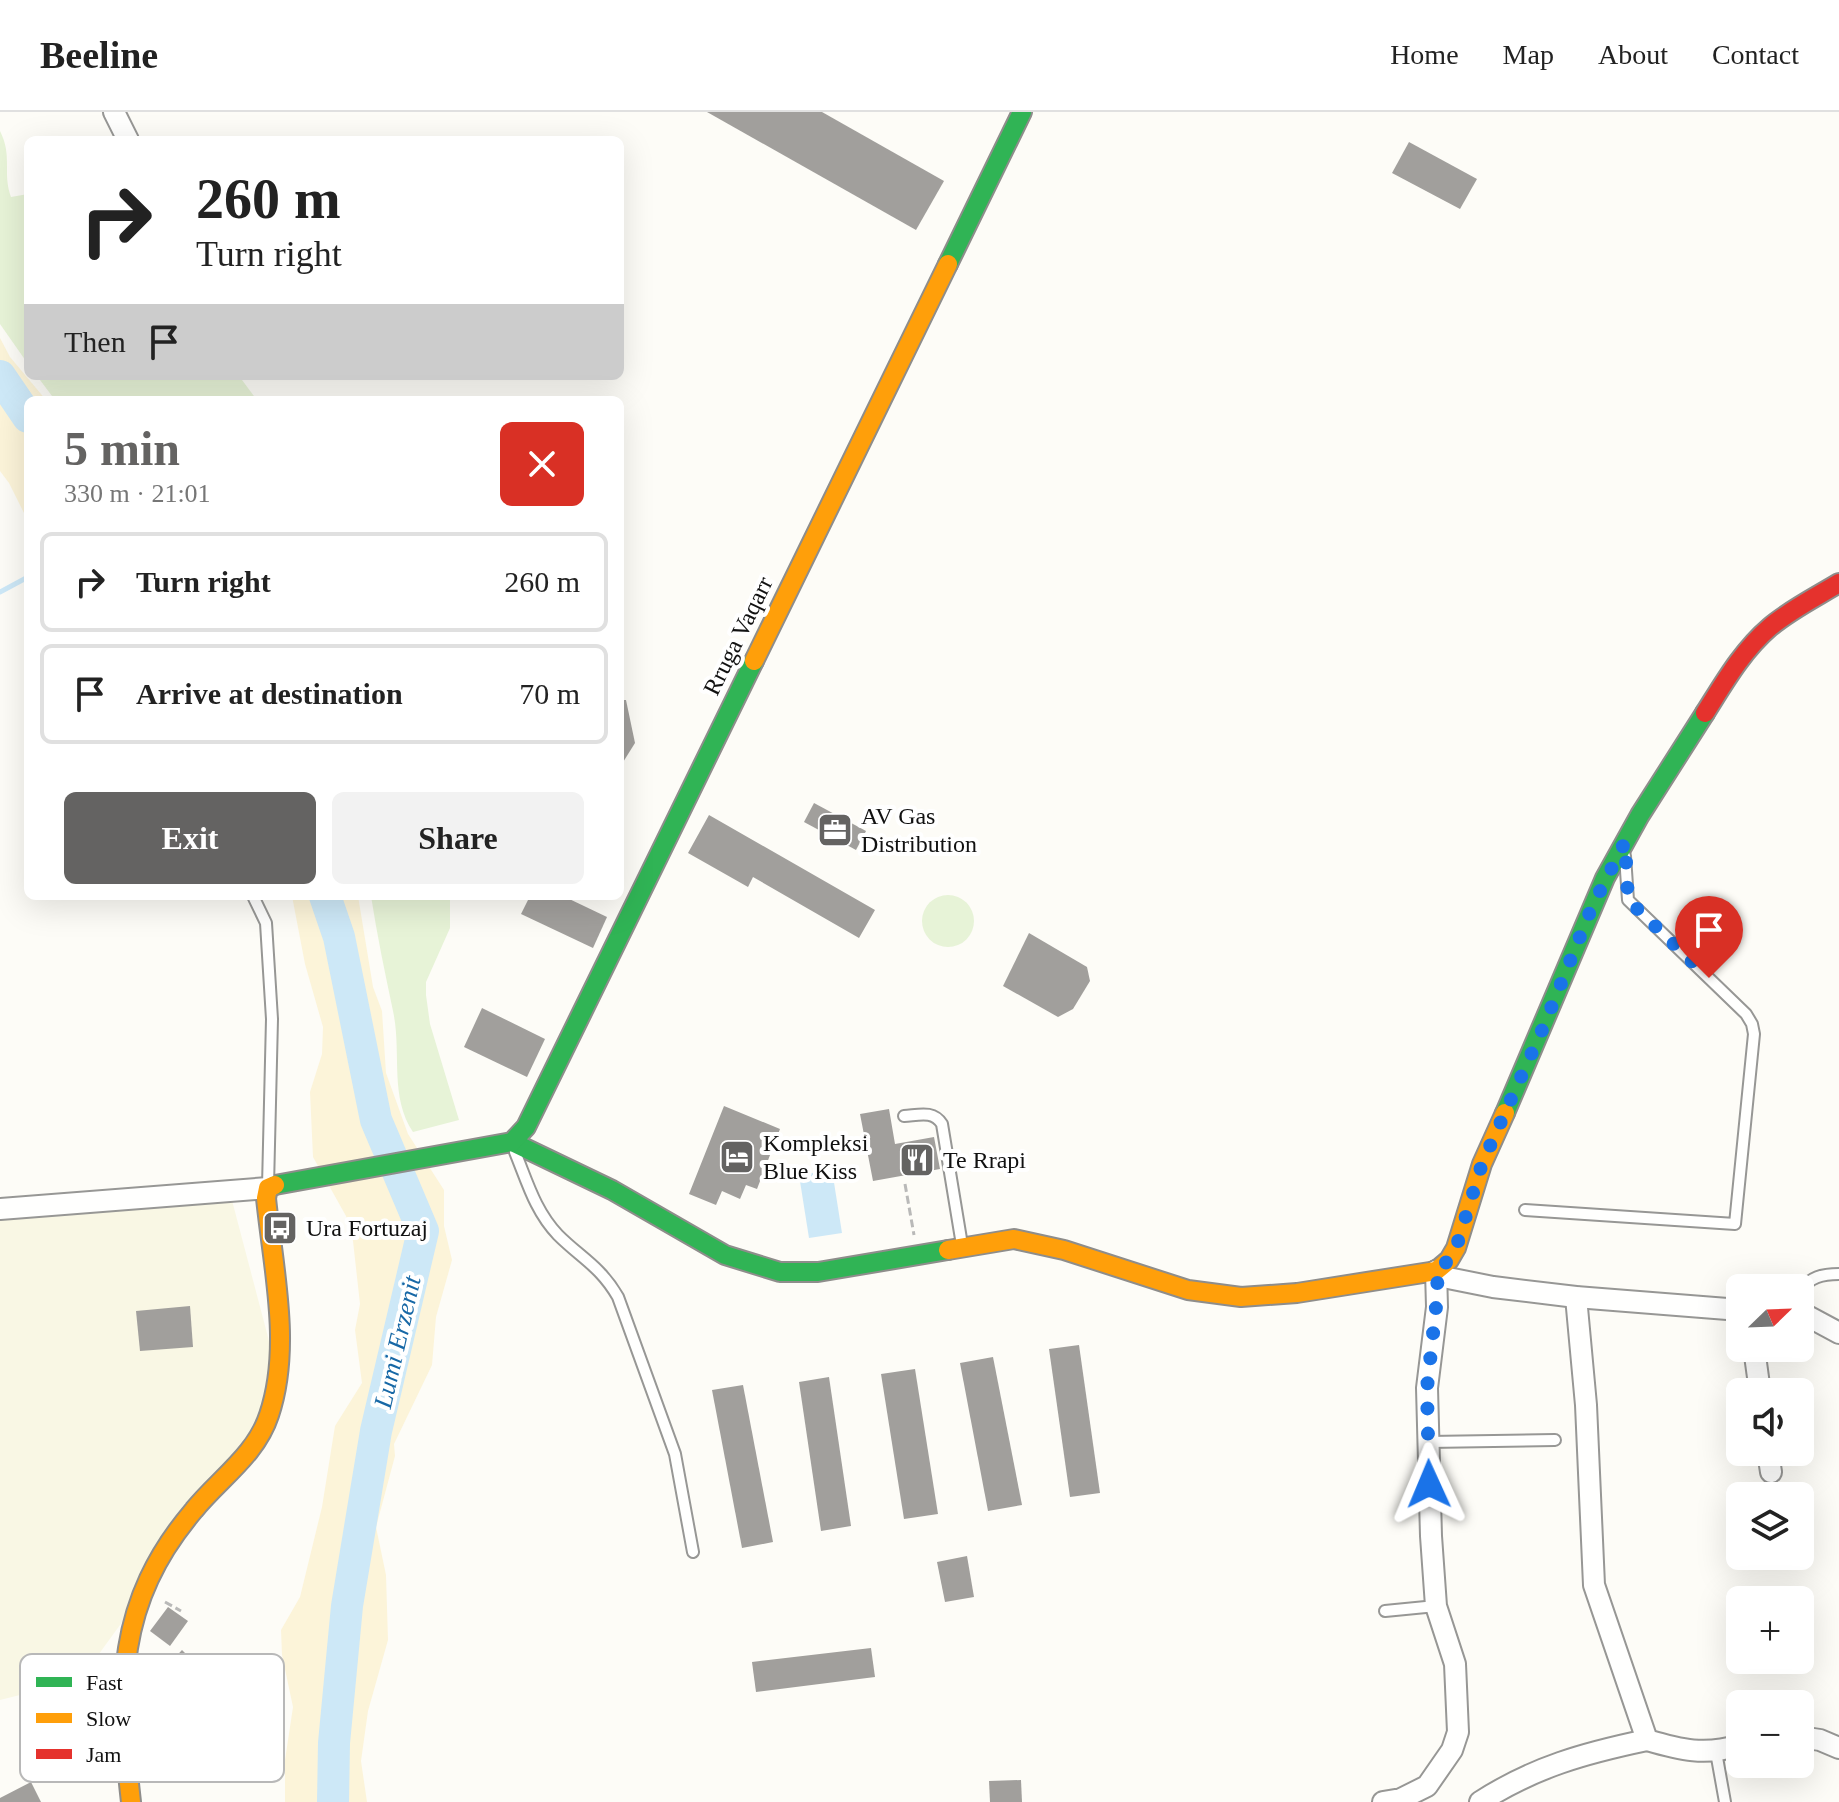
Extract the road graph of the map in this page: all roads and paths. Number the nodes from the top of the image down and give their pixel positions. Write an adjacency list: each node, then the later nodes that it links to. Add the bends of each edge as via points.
1 (114, 112): 3 (street)
2 (1022, 112): 8 (main road, Rruga Vaqarr, via 542,1099)
3 (126, 136)
4 (1839, 583): 5 (main road, via 1771,626 1751,646)
5 (1625, 842): 12 (lane, via 1628,900 1752,1024 1735,1224); 15 (main road, via 1482,1164 1456,1248)
6 (255, 900): 10 (lane, via 266,923)
7 (904, 1116): 13 (lane, via 930,1114 942,1124)
8 (512, 1142): 10 (main road); 14 (main road, via 612,1190 705,1245 756,1266 818,1272); 24 (lane, via 543,1217 606,1277 618,1297 675,1454)
9 (905, 1184): 14 (path)
10 (275, 1185): 11 (street); 27 (main road, via 266,1198 278,1344 268,1418 256,1440 194,1508 160,1557 133,1621)
11 (0, 1209)
12 (1525, 1210)
13 (962, 1247): 14 (main road); 15 (main road, via 1014,1239 1039,1242 1175,1286 1245,1297)
14 (917, 1254)
15 (1436, 1271): 18 (street, via 1466,1283); 23 (street, via 1427,1388)
16 (1839, 1274): 17 (lane)
17 (1814, 1278)
18 (1576, 1297): 19 (street); 29 (street, via 1594,1585)
19 (1726, 1309)
20 (1814, 1320): 21 (street)
21 (1839, 1333)
22 (1555, 1440): 23 (lane)
23 (1429, 1442): 25 (street)
24 (693, 1552)
25 (1436, 1606): 26 (lane); 35 (street, via 1455,1664 1458,1732 1427,1786)
26 (1385, 1611)
27 (126, 1654)
28 (1814, 1739): 30 (street)
29 (1647, 1740): 32 (street); 36 (street, via 1560,1761)
30 (1839, 1748)
31 (1726, 1749): 32 (street)
32 (1716, 1752): 37 (lane)
33 (129, 1782): 34 (main road)
34 (131, 1802)
35 (1383, 1802)
36 (1480, 1802)
37 (1725, 1802)

